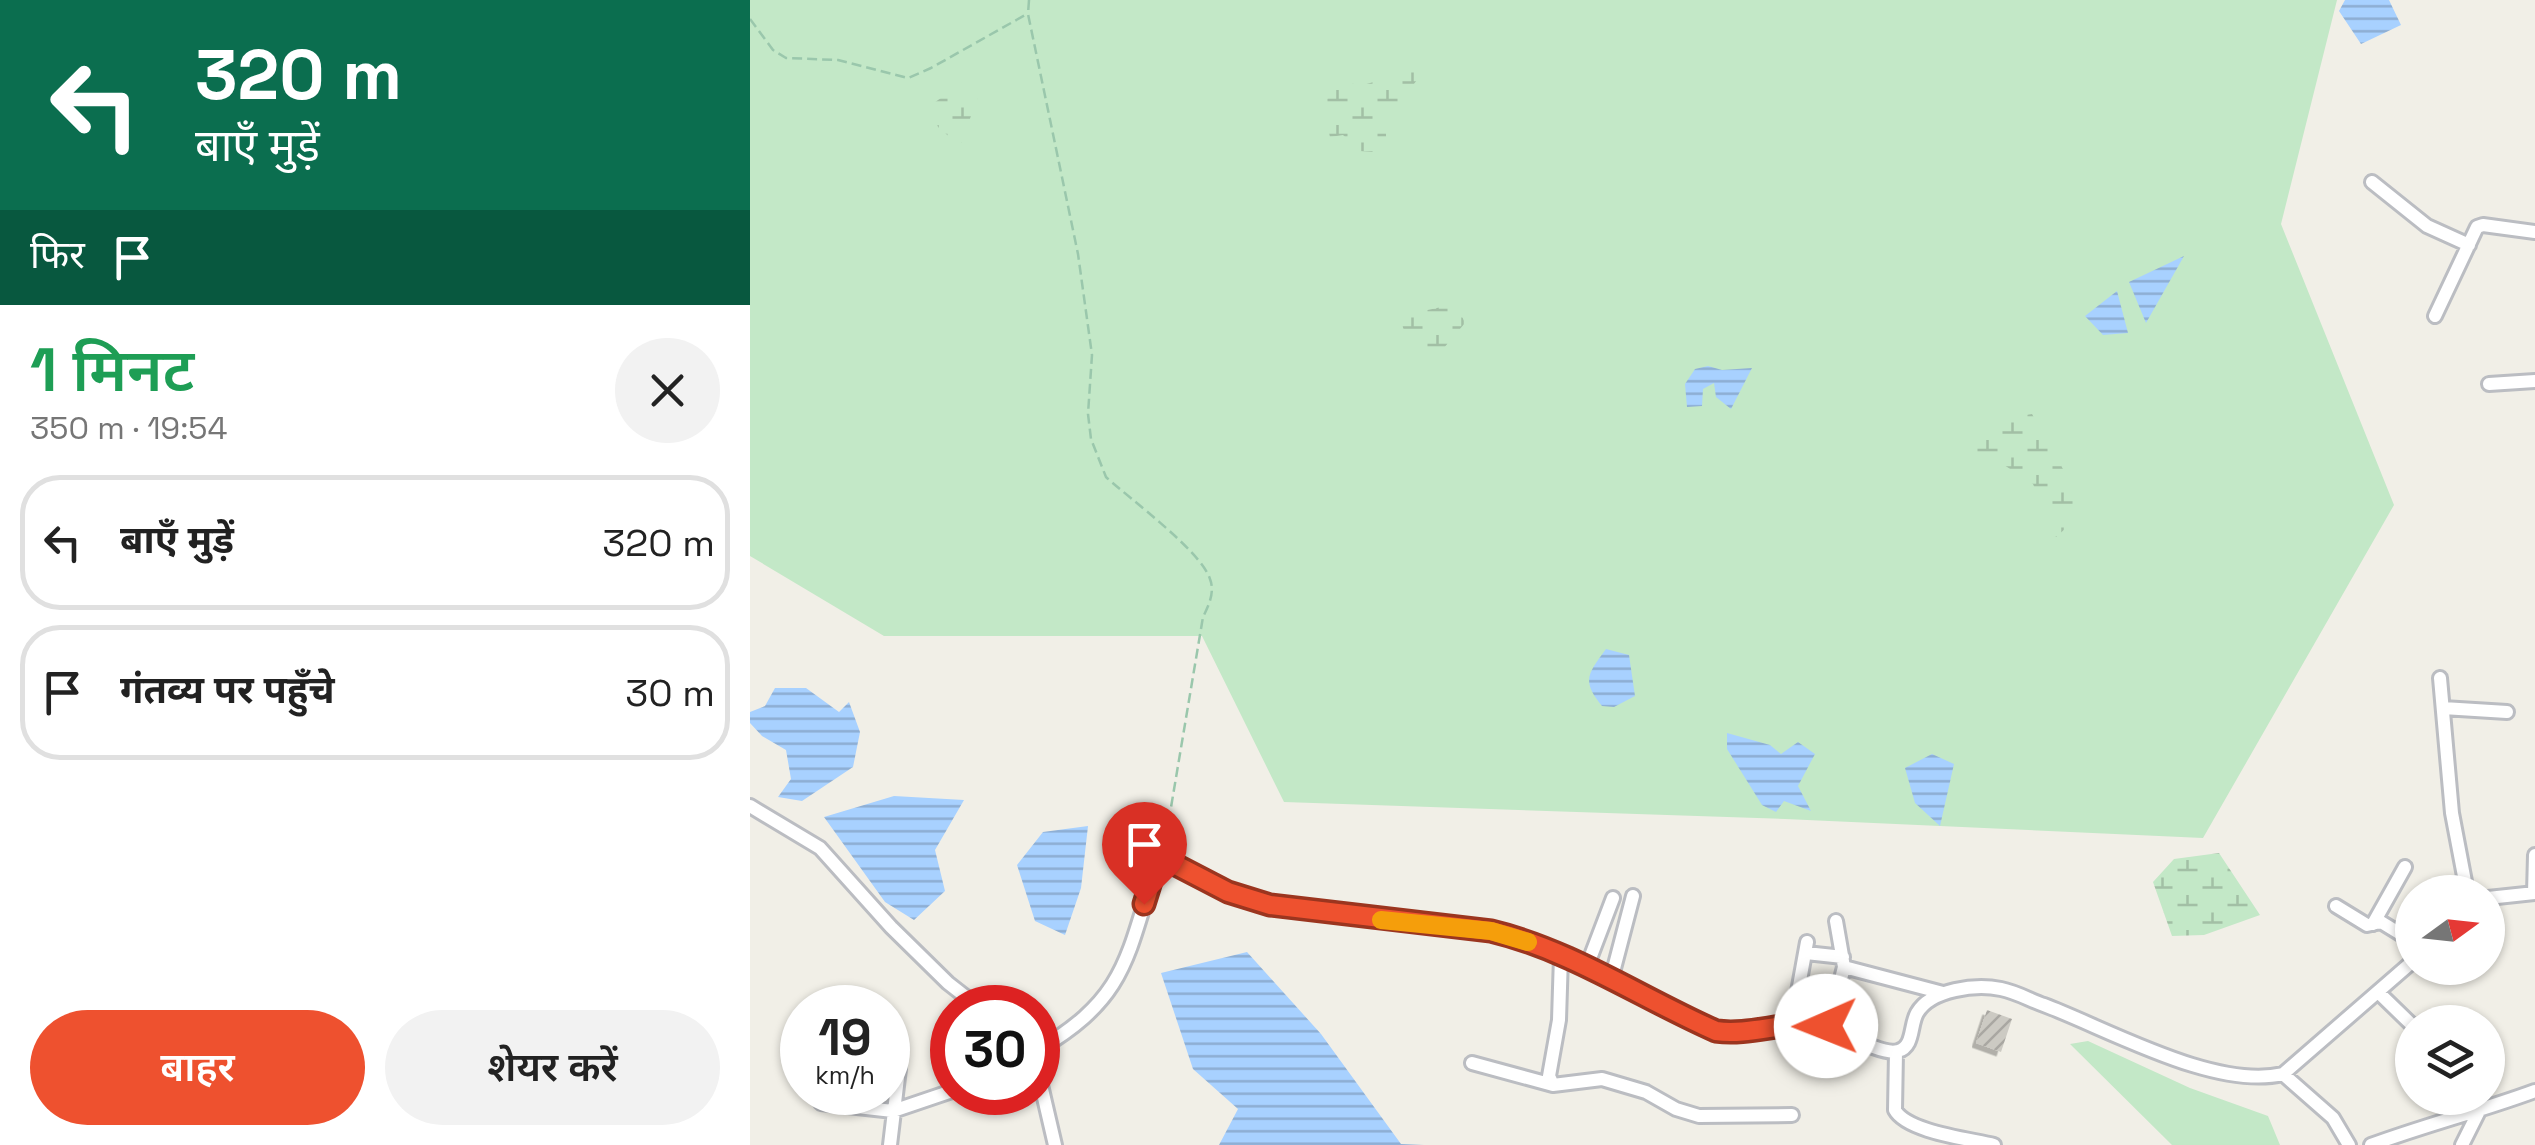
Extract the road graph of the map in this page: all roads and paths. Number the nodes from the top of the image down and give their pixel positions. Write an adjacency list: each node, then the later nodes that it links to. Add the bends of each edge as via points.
1 (1029, 0): 2 (path)
2 (1028, 14): 3 (path, via 908,78 838,60 786,58); 15 (path, via 1078,254 1092,355 1088,414 1098,462 1212,582)
3 (750, 19)
4 (2372, 182): 6 (street, via 2427,226)
5 (2535, 232): 6 (street, via 2480,225)
6 (2469, 245): 7 (street)
7 (2436, 316)
8 (2535, 381): 9 (street)
9 (2489, 384)
10 (2440, 678): 11 (street)
11 (2443, 708): 12 (street); 17 (street)
12 (2508, 712)
13 (750, 806): 31 (street, via 820,848)
14 (2535, 855): 18 (street)
15 (1162, 864): 26 (street, via 1270,905 1491,931); 37 (street, via 1124,968 1091,1013)
16 (2405, 867): 24 (street)
17 (2464, 875)
18 (2534, 893): 20 (street)
19 (1633, 896): 30 (street)
20 (2505, 896)
21 (1612, 898): 28 (street)
22 (2336, 906): 24 (street)
23 (1836, 921): 27 (street)
24 (2373, 924): 25 (street)
25 (2395, 931)
26 (1561, 956): 28 (street); 41 (street)
27 (1843, 962): 33 (street); 35 (street, via 1806,948); 36 (street)
28 (1586, 969): 30 (street)
29 (2395, 977): 32 (street)
30 (1611, 980): 35 (street, via 1716,1031)
31 (951, 985)
32 (2378, 992): 34 (street); 40 (street)
33 (1943, 993): 38 (street, via 1922,1005 1908,1045); 40 (street, via 1999,988 2228,1076)
34 (2395, 1008)
35 (1792, 1024): 36 (street)
36 (1829, 1028): 38 (street)
37 (1060, 1035)
38 (1896, 1052): 51 (street, via 1897,1114)
39 (1472, 1063): 41 (street)
40 (2284, 1074): 55 (street, via 2333,1118)
41 (1552, 1085): 46 (street, via 1602,1080 1699,1116)
42 (2535, 1092): 43 (street)
43 (2505, 1102)
44 (895, 1115): 52 (street)
45 (1048, 1115): 53 (street)
46 (1792, 1115)
47 (2449, 1115): 50 (street)
48 (2461, 1115): 50 (street)
49 (2476, 1115): 57 (street)
50 (2449, 1118): 56 (street)
51 (1930, 1138): 54 (street)
52 (890, 1145)
53 (1055, 1145)
54 (1994, 1145)
55 (2349, 1145)
56 (2370, 1145)
57 (2462, 1145)

